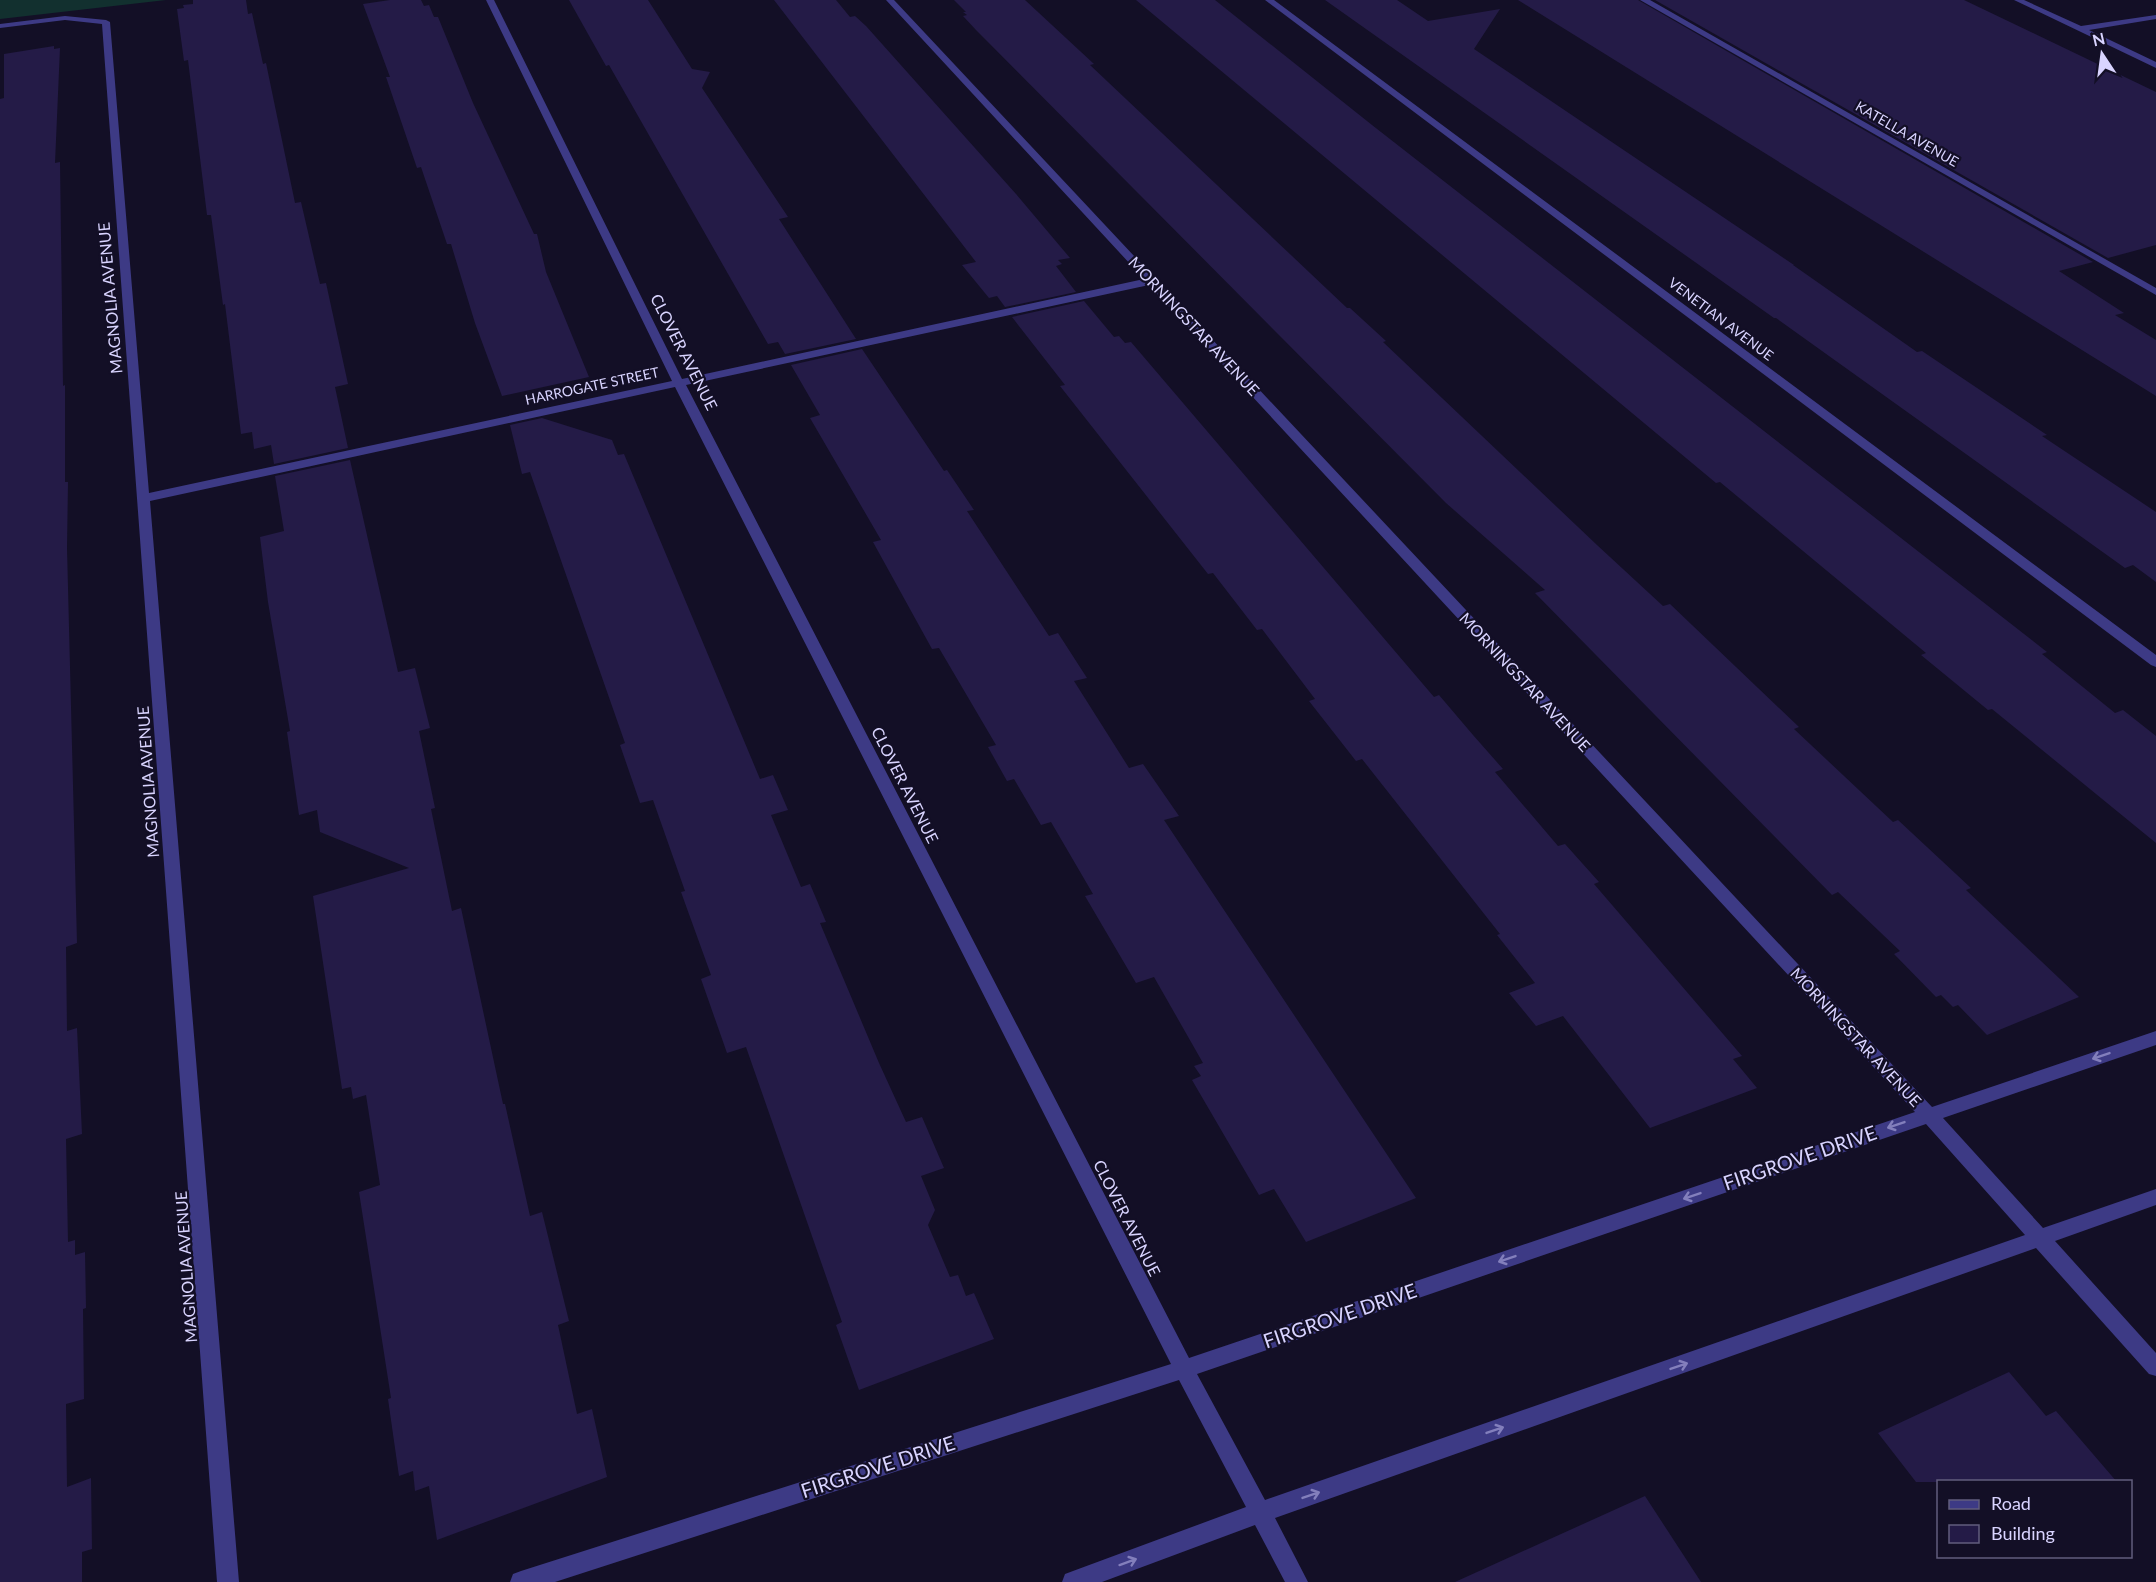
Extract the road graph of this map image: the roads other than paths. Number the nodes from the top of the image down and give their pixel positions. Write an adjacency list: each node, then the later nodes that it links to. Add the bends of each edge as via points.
1 (489, 0): 12 (street, CLOVER AVENUE)
2 (890, 0): 10 (street, MORNINGSTAR AVENUE)
3 (1269, 0): 14 (street, VENETIAN AVENUE)
4 (1644, 0): 11 (street, KATELLA AVENUE)
5 (2019, 0): 8 (street)
6 (2156, 17): 8 (street)
7 (0, 26): 13 (street, MAGNOLIA AVENUE, via 65,18 106,22)
8 (2080, 29): 9 (street)
9 (2156, 64)
10 (1151, 281): 12 (street, HARROGATE STREET); 16 (street, MORNINGSTAR AVENUE)
11 (2156, 292)
12 (679, 383): 13 (street, HARROGATE STREET); 20 (street, CLOVER AVENUE)
13 (144, 498): 22 (street, MAGNOLIA AVENUE)
14 (2156, 662)
15 (2156, 1038): 16 (street, FIRGROVE DRIVE, one-way to 16)
16 (1929, 1114): 18 (street, MORNINGSTAR AVENUE); 20 (street, FIRGROVE DRIVE, one-way to 20)
17 (2156, 1197): 18 (street)
18 (2039, 1239): 19 (street, MORNINGSTAR AVENUE); 21 (street, one-way to 18)
19 (2156, 1367)
20 (1184, 1369): 21 (street, CLOVER AVENUE); 23 (street, FIRGROVE DRIVE)
21 (1262, 1512): 24 (street, one-way to 21); 25 (street, CLOVER AVENUE)
22 (228, 1582)
23 (521, 1582)
24 (1073, 1582)
25 (1298, 1582)

